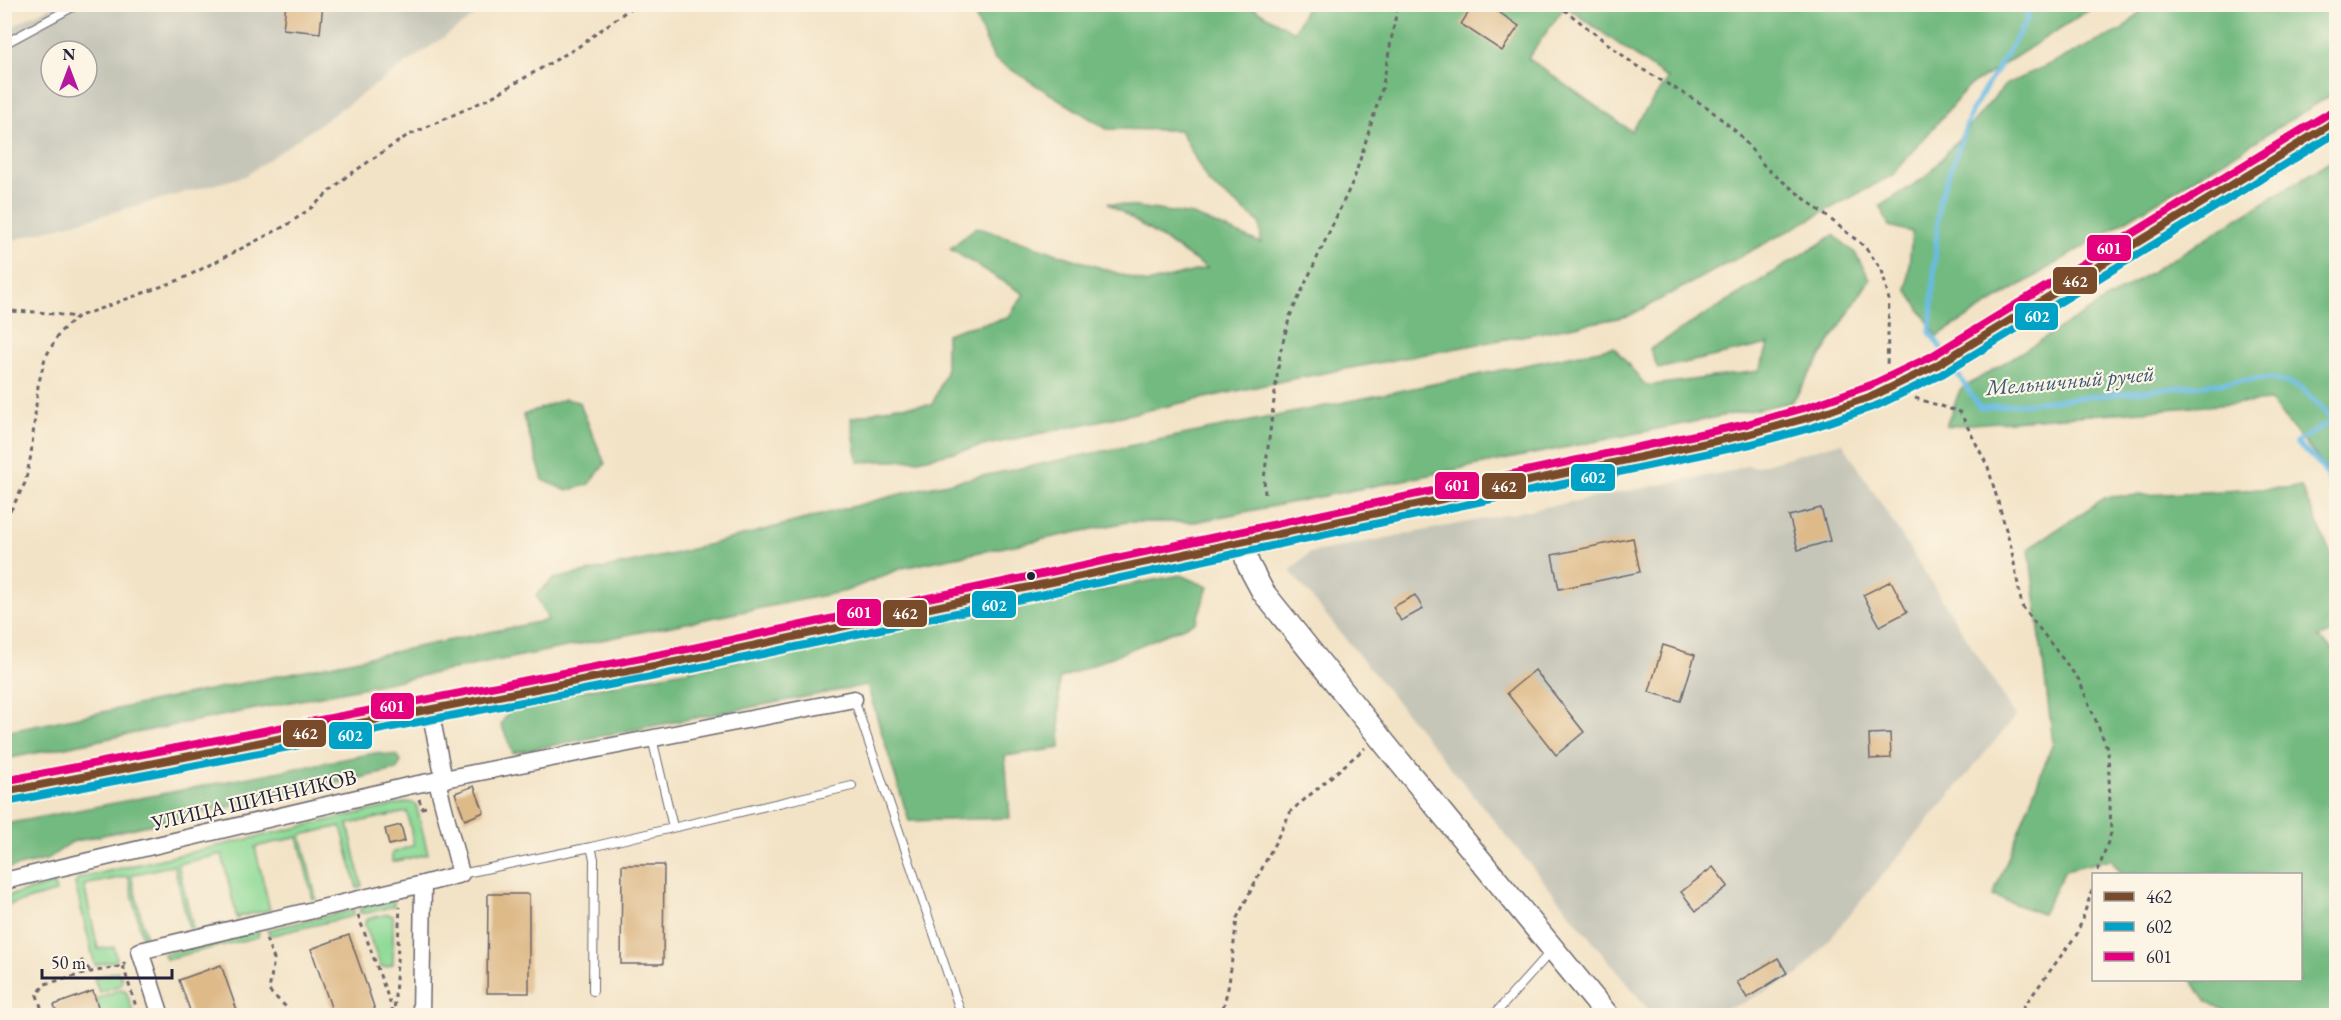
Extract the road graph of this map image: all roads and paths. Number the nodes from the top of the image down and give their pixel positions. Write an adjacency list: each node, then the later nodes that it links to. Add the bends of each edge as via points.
1 (78, 4): 5 (lane)
2 (636, 4): 8 (path, via 578,47 498,93 405,137 346,177 287,225 182,279)
3 (1398, 4): 10 (path, via 1382,89 1354,179 1290,316 1280,353)
4 (1557, 4): 9 (path, via 1635,65 1707,107 1740,135 1766,168 1864,246 1882,270 1889,300)
5 (4, 44)
6 (2337, 121): 9 (main road, via 1937,365)
7 (4, 311): 8 (path)
8 (77, 317): 11 (path, via 60,332 45,358 25,483)
9 (1887, 389): 12 (main road, via 1811,417 1749,434); 22 (path, via 1960,412 1988,467 2011,547 2022,606 2079,680 2108,750 2111,833)
10 (1265, 494)
11 (4, 517)
12 (1242, 541): 14 (main road, via 695,658); 15 (main road, via 1248,564 1263,592)
13 (854, 699): 16 (street, УЛИЦА ШИННИКОВ); 44 (lane)
14 (430, 710): 17 (street); 19 (main road)
15 (1378, 736): 32 (main road); 45 (path, via 1291,811 1237,918)
16 (652, 737): 17 (street, УЛИЦА ШИННИКОВ); 20 (lane)
17 (441, 780): 23 (street); 24 (street, УЛИЦА ШИННИКОВ)
18 (852, 786): 20 (lane)
19 (4, 792)
20 (673, 827): 21 (lane)
21 (591, 847): 23 (lane); 37 (lane)
22 (2097, 873)
23 (461, 874): 25 (street)
24 (4, 881)
25 (423, 884): 27 (street); 43 (street)
26 (2092, 891): 48 (path, via 2077,934)
27 (355, 900): 30 (path); 41 (street, via 140,951)
28 (390, 910): 38 (path, via 400,907)
29 (369, 915): 30 (path)
30 (359, 918): 38 (path)
31 (256, 942): 42 (path, via 267,940 274,959 269,991)
32 (1553, 949): 46 (lane); 47 (main road)
33 (128, 955): 35 (path)
34 (81, 960): 36 (path)
35 (123, 966): 36 (path); 40 (path)
36 (92, 972): 39 (path, via 45,984 37,995)
37 (593, 991)
38 (394, 1014)
39 (44, 1016)
40 (139, 1016)
41 (162, 1016)
42 (296, 1016)
43 (422, 1016)
44 (962, 1016)
45 (1221, 1016)
46 (1493, 1016)
47 (1608, 1016)
48 (2017, 1016)

